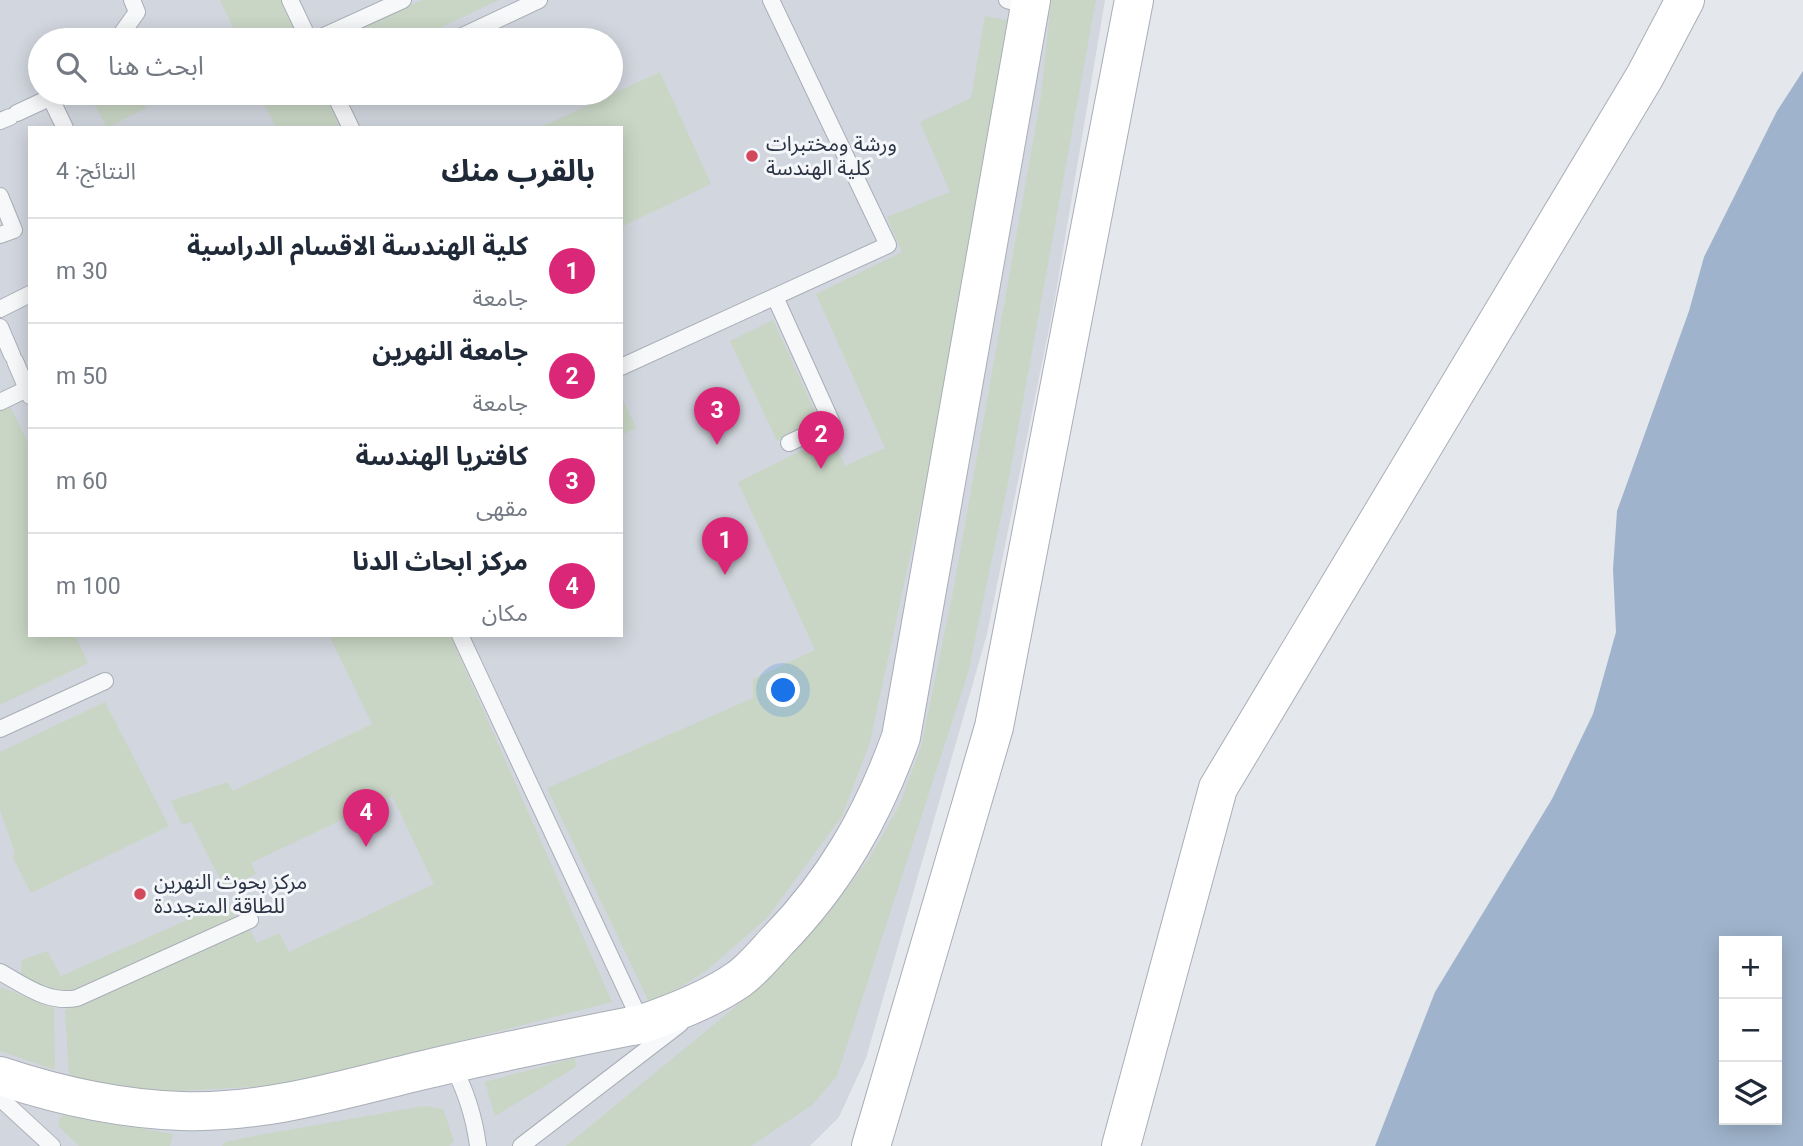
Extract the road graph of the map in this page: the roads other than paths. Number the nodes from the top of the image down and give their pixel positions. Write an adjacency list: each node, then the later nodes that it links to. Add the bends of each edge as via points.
1 (132, 0): 9 (lane, via 137,12)
2 (290, 0): 10 (lane)
3 (403, 0): 11 (lane)
4 (538, 0): 12 (lane)
5 (771, 0): 22 (lane, via 888,245)
6 (1134, 0): 42 (street, via 994,727)
7 (1685, 0): 43 (street, via 1645,76 1218,788)
8 (1023, 2): 34 (street, via 901,737 887,778 847,855 794,924)
9 (126, 28)
10 (303, 28)
11 (341, 28)
12 (479, 28)
13 (34, 105): 16 (lane)
14 (58, 105): 17 (lane)
15 (342, 105): 18 (lane)
16 (9, 117)
17 (64, 126)
18 (350, 126)
19 (0, 196): 20 (lane, via 14,229)
20 (0, 235)
21 (28, 295): 23 (lane)
22 (775, 296): 25 (lane); 28 (lane, via 832,423)
23 (0, 309)
24 (0, 327): 26 (lane)
25 (623, 366)
26 (28, 392): 27 (lane)
27 (0, 402)
28 (789, 443)
29 (461, 637): 35 (lane)
30 (105, 681): 31 (lane)
31 (0, 730)
32 (250, 920): 33 (lane, via 77,998 63,1000)
33 (0, 972)
34 (739, 979): 35 (street, via 672,1014); 41 (lane)
35 (642, 1024): 36 (street)
36 (452, 1063): 37 (street, via 277,1104 183,1111 89,1101); 40 (lane, via 466,1090)
37 (0, 1076)
38 (0, 1098): 39 (lane)
39 (52, 1146)
40 (478, 1146)
41 (521, 1146)
42 (871, 1146)
43 (1121, 1146)

